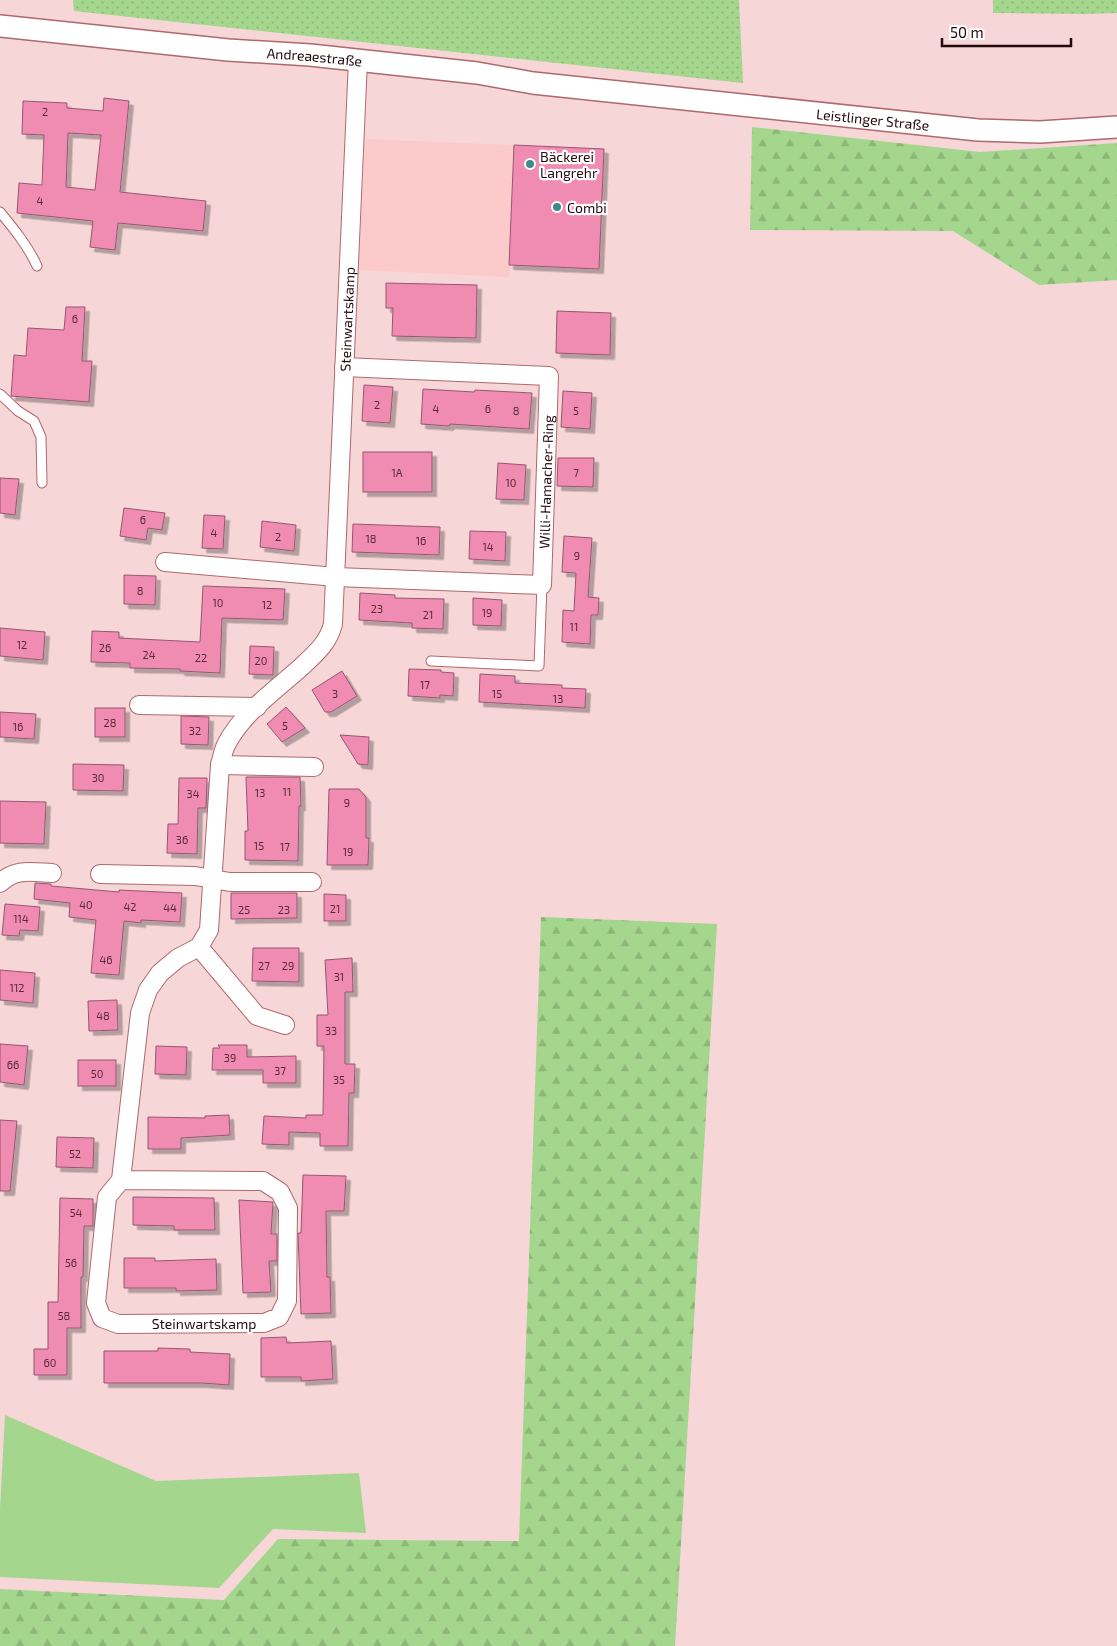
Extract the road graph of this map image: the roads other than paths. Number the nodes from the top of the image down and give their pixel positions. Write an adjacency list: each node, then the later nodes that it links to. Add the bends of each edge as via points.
1 (0, 26): 2 (street, Andreaestraße)
2 (358, 60): 3 (street, Andreaestraße); 7 (street, Steinwartskamp)
3 (628, 93): 4 (street, Leistlinger Straße, via 978,130 1040,132)
4 (1117, 127)
5 (0, 212): 6 (lane, via 23,241)
6 (37, 266)
7 (344, 367): 11 (street, Steinwartskamp); 12 (street, Willi-Hamacher-Ring, via 549,376)
8 (0, 394): 9 (lane, via 34,421 41,437)
9 (42, 483)
10 (165, 562): 11 (street)
11 (336, 578): 12 (street); 15 (street, Steinwartskamp, via 330,636 321,649)
12 (542, 586): 13 (lane, via 539,666)
13 (431, 661)
14 (139, 705): 15 (street)
15 (256, 707): 16 (street, Steinwartskamp, via 226,745)
16 (220, 766): 17 (street); 20 (street, Steinwartskamp)
17 (314, 767)
18 (52, 873): 22 (street, via 24,872 9,875)
19 (100, 874): 20 (street)
20 (213, 879): 21 (street); 23 (street, Steinwartskamp, via 208,930)
21 (312, 882)
22 (0, 883)
23 (199, 947): 24 (street, via 256,1016); 25 (street, Steinwartskamp, via 160,973 148,990 140,1013)
24 (284, 1025)
25 (121, 1180): 25 (street, Steinwartskamp, via 107,1197 96,1303 102,1318 118,1324 264,1323 279,1317 287,1302 288,1227 288,1208 280,1192 263,1181)

